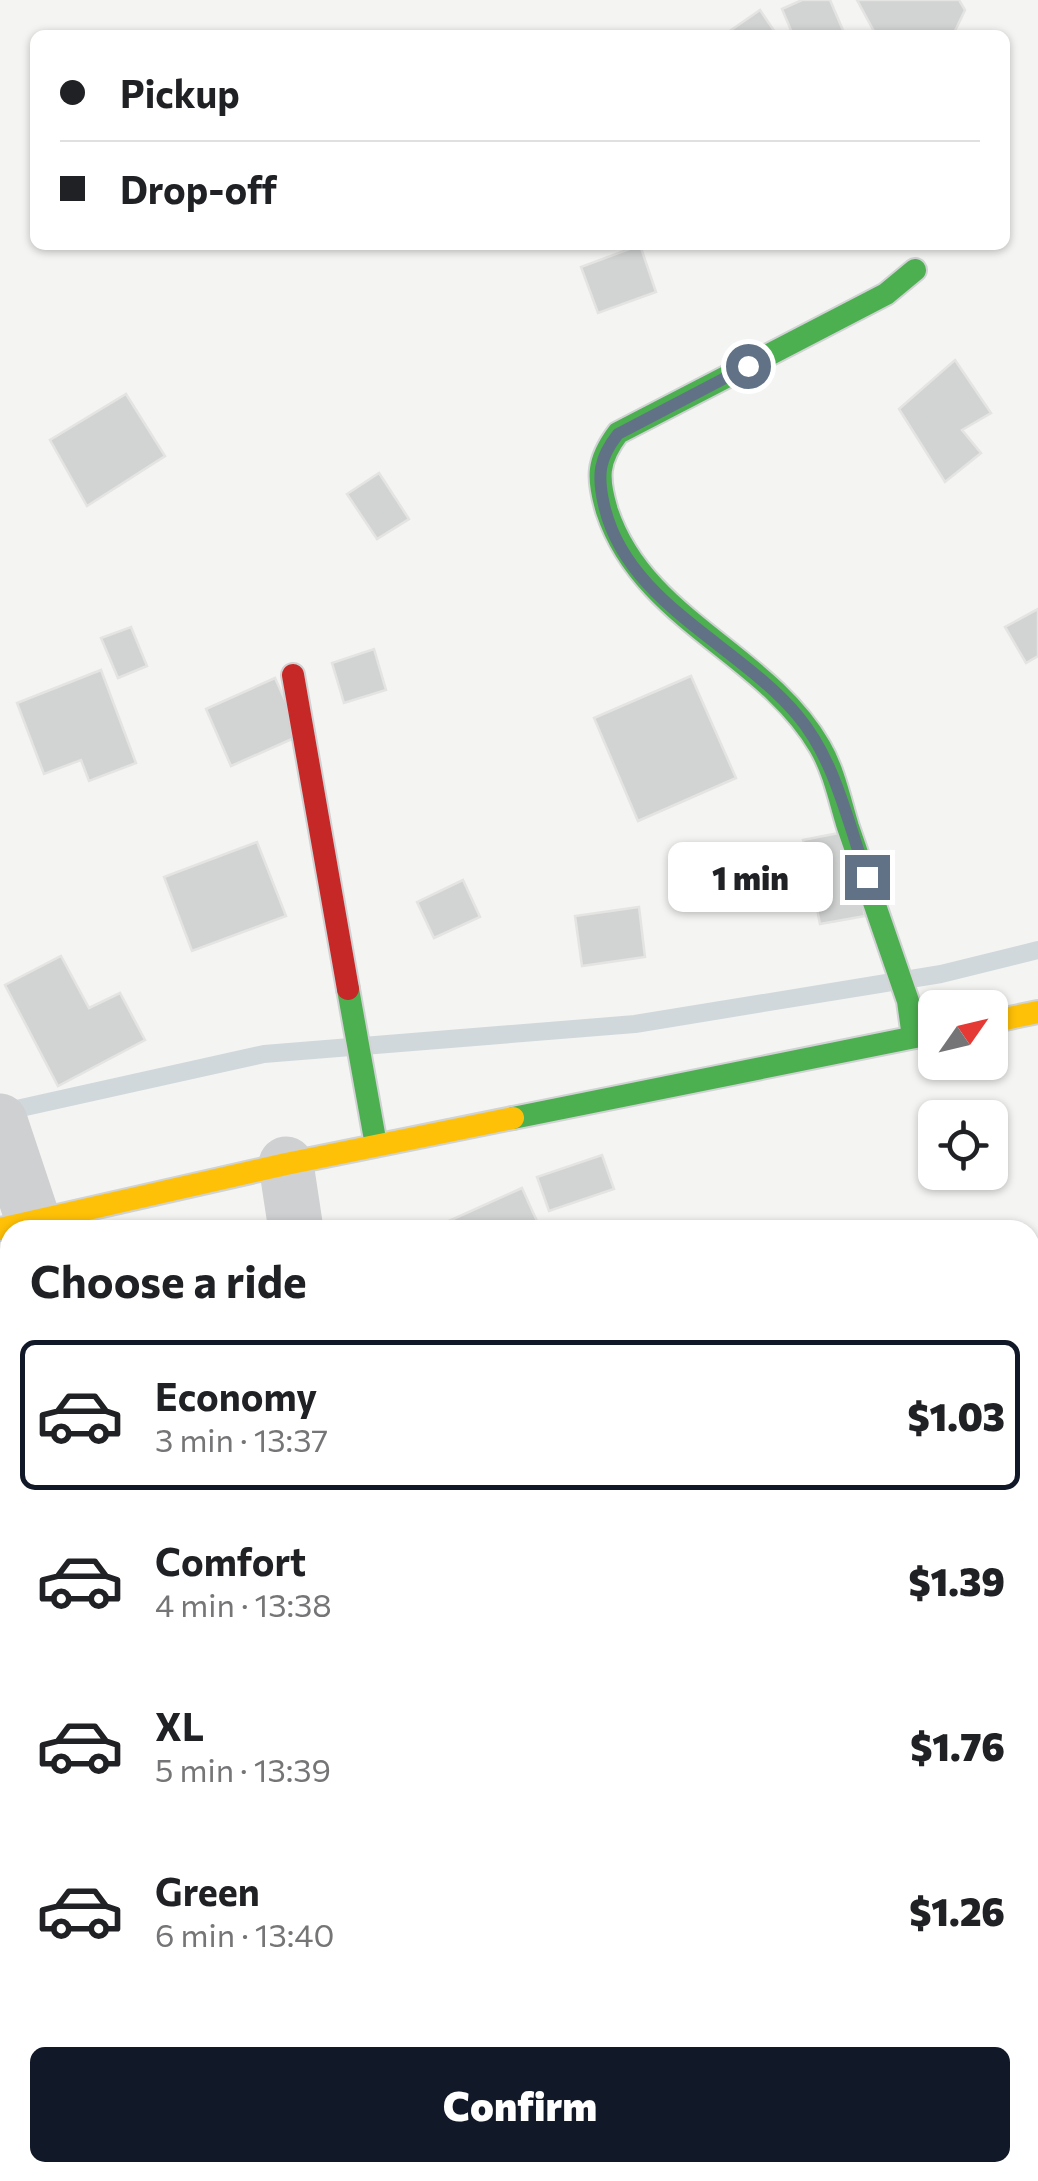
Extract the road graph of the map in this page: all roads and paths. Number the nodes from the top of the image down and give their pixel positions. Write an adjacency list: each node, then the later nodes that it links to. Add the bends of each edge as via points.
1 (916, 270): 5 (street, via 886,294 618,434 604,453 600,484 608,524 630,564 770,687 822,750)
2 (293, 675): 8 (street)
3 (1038, 1012): 4 (street)
4 (1008, 1018)
5 (918, 1022)
6 (918, 1036): 8 (street)
7 (6, 1140): 10 (street)
8 (376, 1146): 9 (street)
9 (286, 1164): 11 (street); 12 (street)
10 (15, 1220)
11 (38, 1220)
12 (294, 1220)

